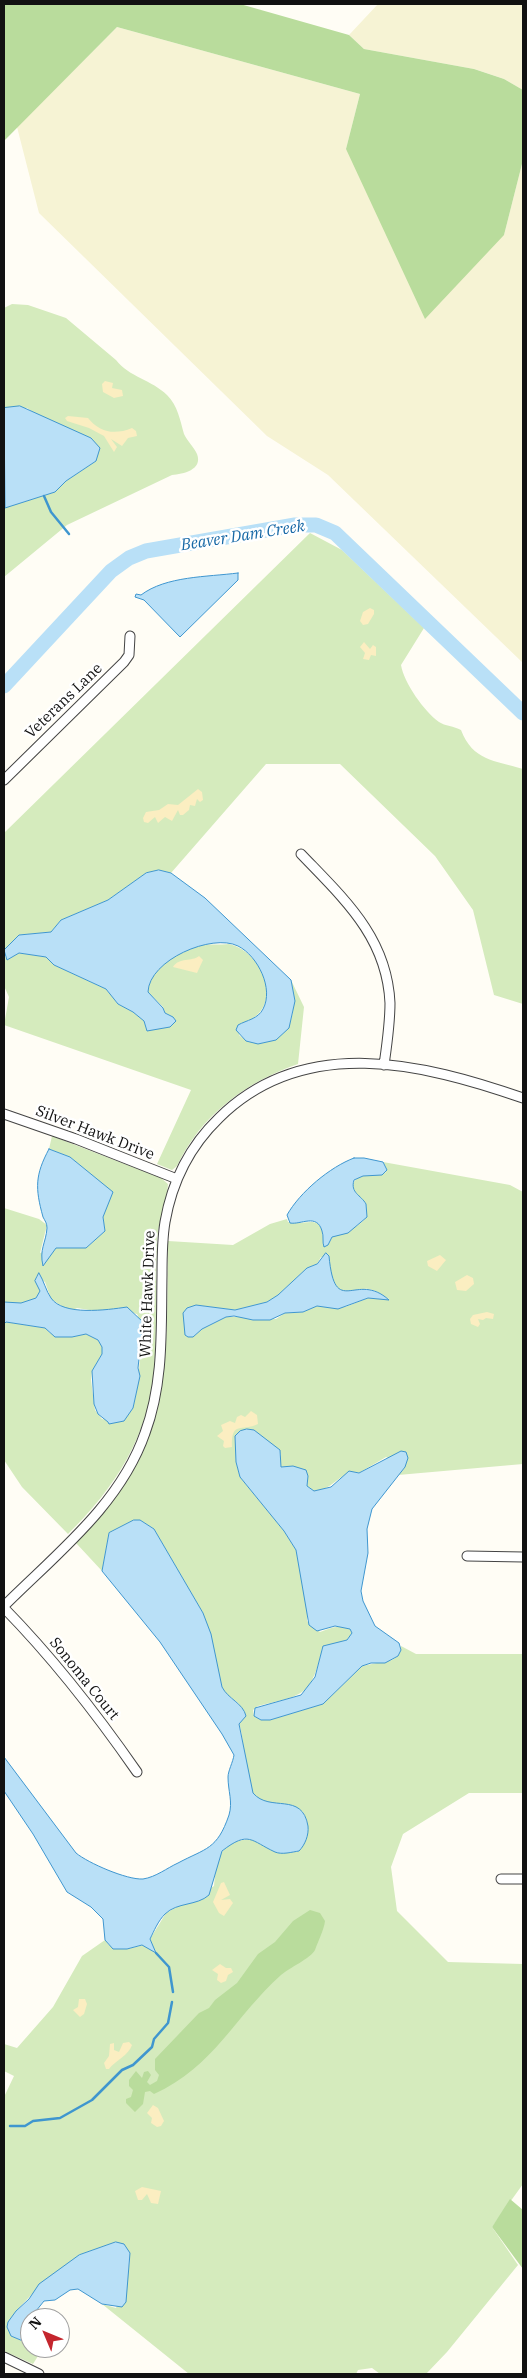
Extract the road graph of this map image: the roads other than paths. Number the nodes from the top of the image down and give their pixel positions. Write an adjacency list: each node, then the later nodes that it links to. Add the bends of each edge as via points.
1 (130, 636): 2 (street, Veterans Lane, via 129,655 124,662)
2 (4, 780)
3 (301, 854): 4 (street, via 353,909 369,932 380,957 390,1003)
4 (384, 1065): 5 (street, White Hawk Drive, via 464,1080); 7 (street, White Hawk Drive, via 348,1062 316,1066 259,1087 241,1098 215,1122 195,1146)
5 (523, 1098)
6 (4, 1114): 7 (street, Silver Hawk Drive)
7 (177, 1179): 10 (street, White Hawk Drive, via 163,1236 158,1386 142,1441 122,1480 99,1512)
8 (467, 1556): 9 (street)
9 (523, 1557)
10 (4, 1607): 11 (street, Sonoma Court, via 65,1674)
11 (137, 1772)
12 (501, 1879): 13 (street)
13 (523, 1879)
14 (4, 2356): 15 (street)
15 (39, 2374)

